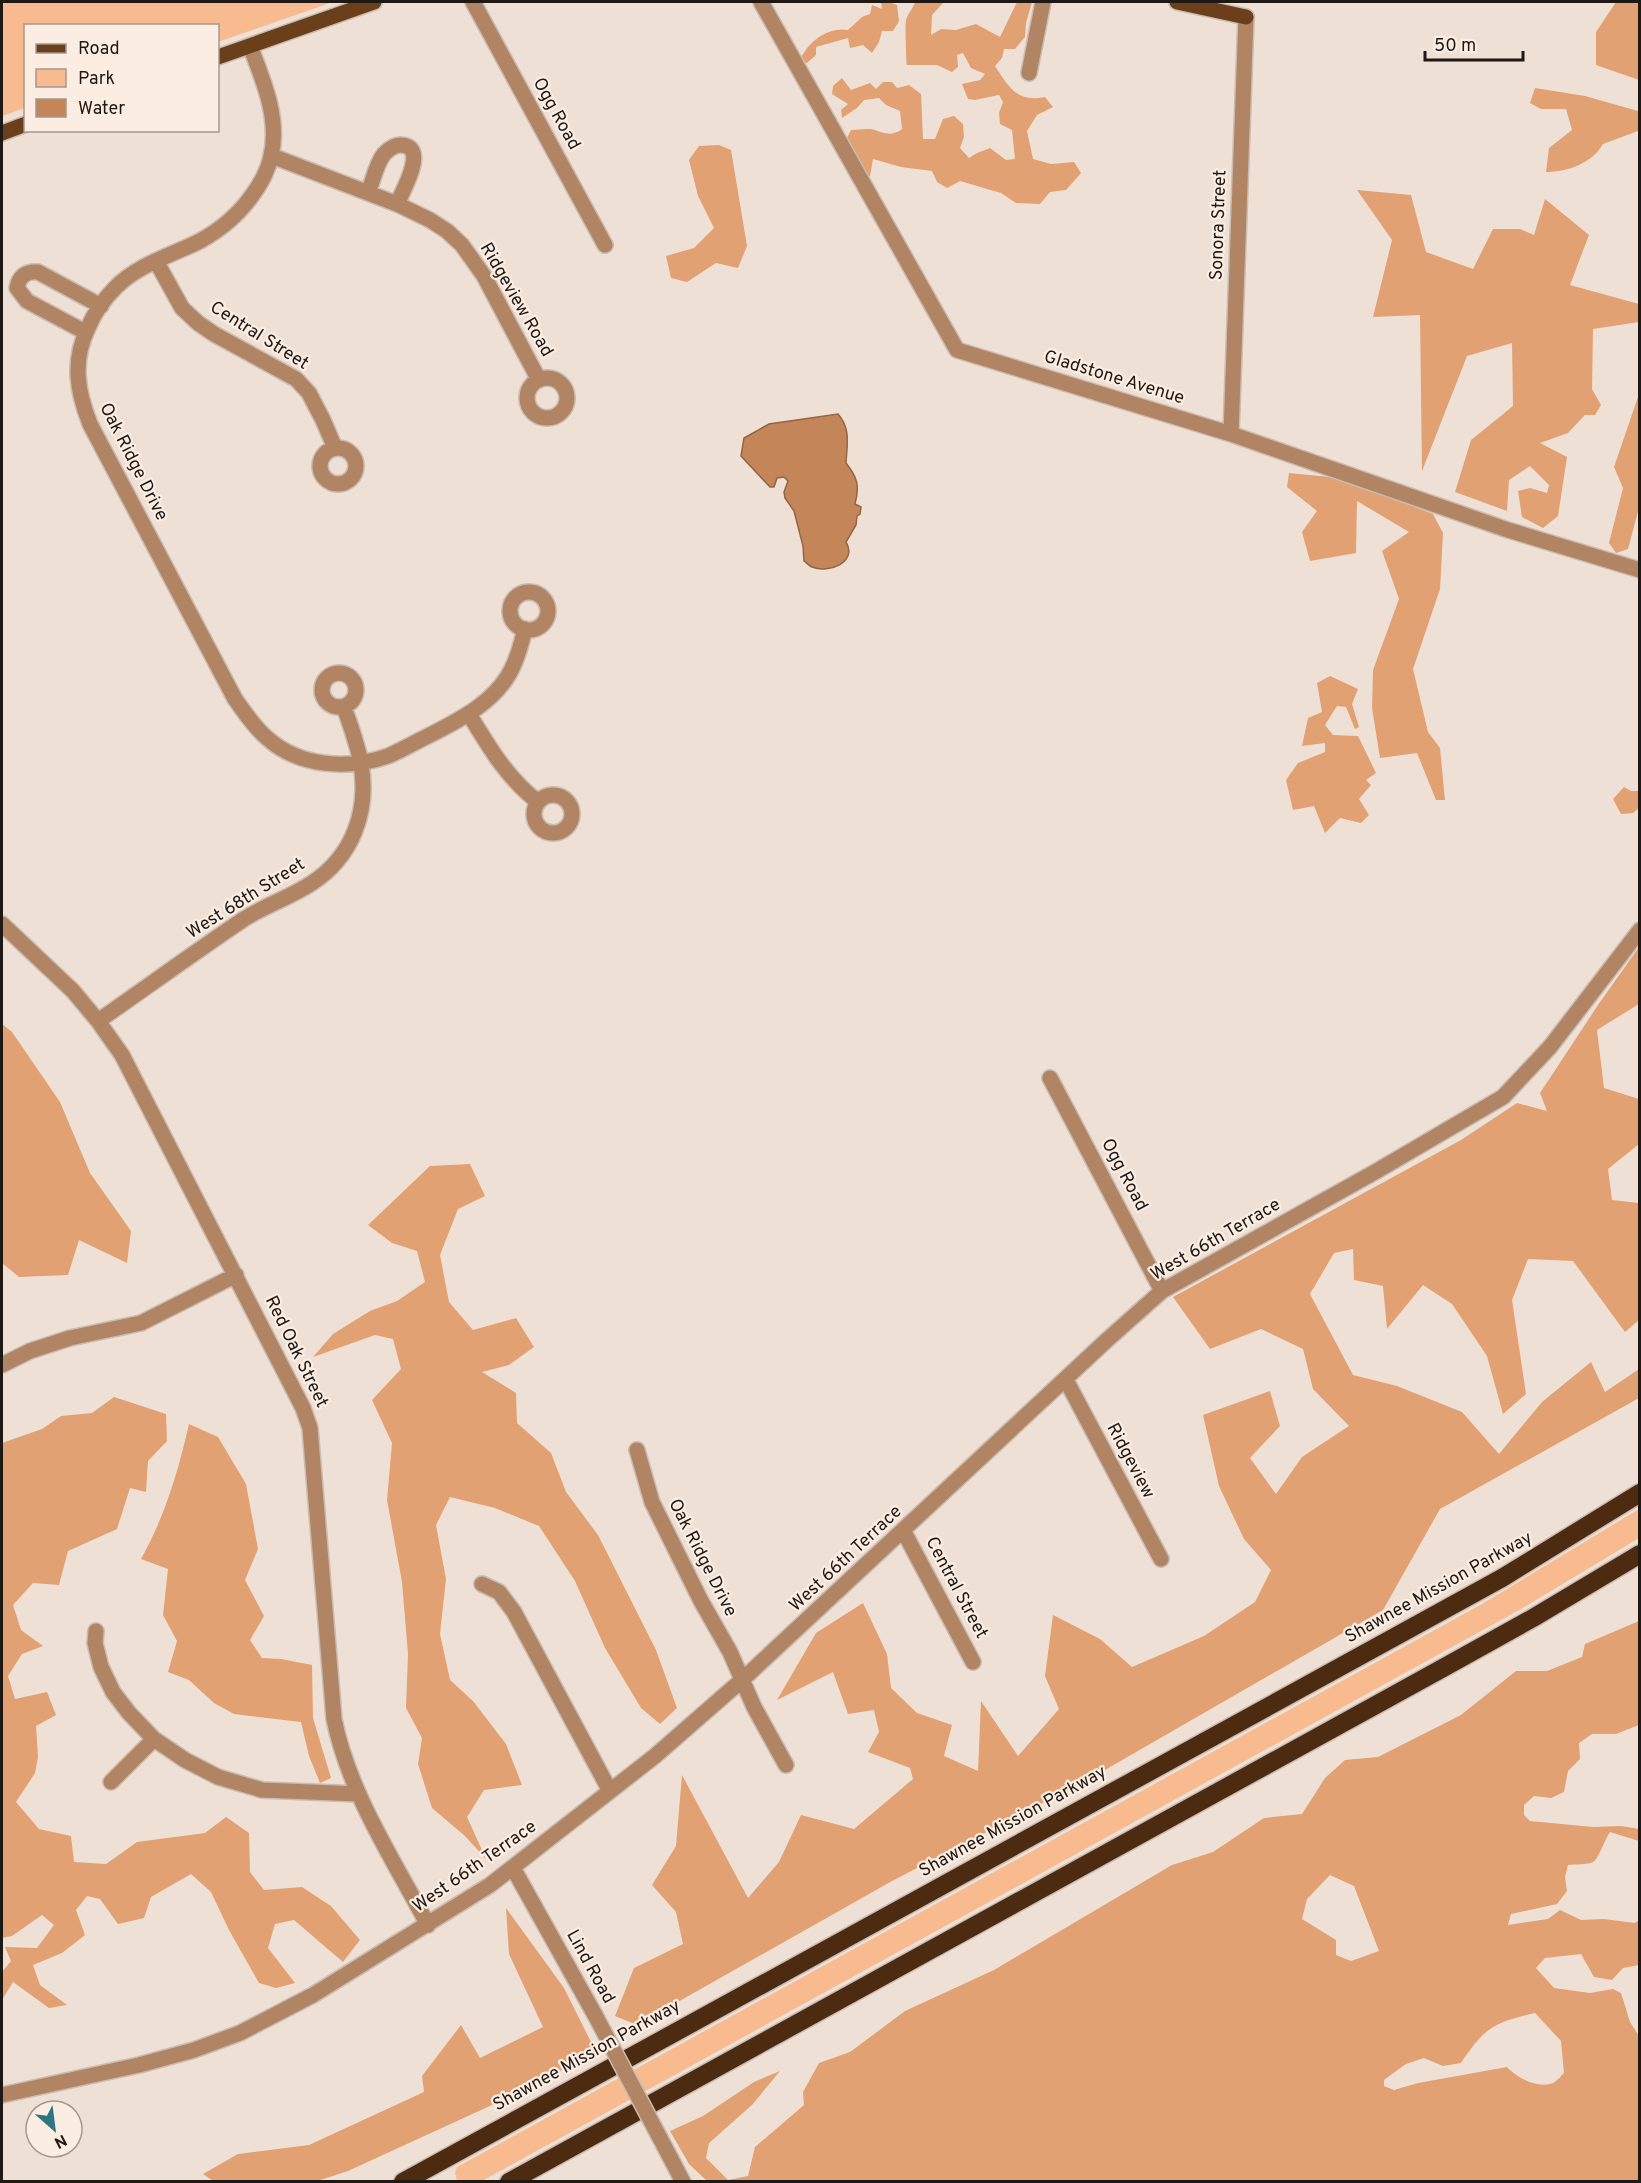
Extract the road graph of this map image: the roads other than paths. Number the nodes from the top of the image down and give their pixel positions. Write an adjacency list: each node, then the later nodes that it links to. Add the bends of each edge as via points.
1 (374, 2): 7 (main road)
2 (473, 2): 15 (street, Ogg Road)
3 (761, 2): 20 (street, Gladstone Avenue, via 957,350)
4 (1044, 2): 9 (street)
5 (1177, 2): 6 (main road)
6 (1246, 17): 20 (street, Sonora Street)
7 (249, 46): 8 (main road); 12 (street, Oak Ridge Drive, via 271,109)
8 (219, 57)
9 (1029, 74)
10 (24, 125): 11 (main road)
11 (2, 133)
12 (272, 156): 13 (street, Ridgeview Road); 16 (street, Oak Ridge Drive, via 257,189 241,210 201,240)
13 (368, 193): 14 (street, Ridgeview Road); 14 (street, via 383,155 399,145 407,147 414,158 413,168)
14 (397, 204): 19 (street, Ridgeview Road, via 430,220 462,245 484,276)
15 (605, 245)
16 (156, 261): 17 (street, Oak Ridge Drive, via 116,286); 21 (street, Central Street, via 182,308 198,323 296,379 309,393)
17 (100, 306): 18 (street, Oak Ridge Drive); 18 (street, via 38,272 30,271 18,281 17,288 27,302)
18 (86, 332): 26 (street, Oak Ridge Drive, via 77,359 81,402 235,699 266,738 280,748 320,763)
19 (539, 380)
20 (1231, 434): 22 (street, Gladstone Avenue, via 1508,530)
21 (335, 448)
22 (1640, 570)
23 (525, 629): 25 (street, Oak Ridge Drive, via 514,666 490,698)
24 (344, 707): 26 (street, West 68th Street)
25 (469, 714): 26 (street, Oak Ridge Drive, via 388,756); 27 (street, via 508,775)
26 (361, 763): 30 (street, West 68th Street, via 361,813 354,836 338,860 313,883 247,917)
27 (538, 802)
28 (2, 924): 30 (street, Red Oak Street, via 73,991)
29 (1640, 930): 33 (street, West 66th Terrace, via 1550,1047 1503,1097)
30 (98, 1021): 32 (street, Red Oak Street, via 122,1055)
31 (1050, 1078): 33 (street, Ogg Road)
32 (236, 1275): 34 (street, via 141,1323 70,1338); 49 (street, Red Oak Street, via 310,1428 334,1719 340,1747)
33 (1162, 1291): 35 (street, West 66th Terrace)
34 (2, 1365)
35 (1066, 1380): 38 (street, West 66th Terrace); 40 (street, Ridgeview)
36 (637, 1450): 44 (street, Oak Ridge Drive, via 652,1502)
37 (1640, 1493): 53 (highway, Shawnee Mission Parkway, via 1492,1584)
38 (904, 1532): 43 (street, Central Street); 44 (street, West 66th Terrace)
39 (1640, 1554): 54 (highway, via 1473,1651)
40 (1161, 1560)
41 (483, 1584): 48 (street, via 499,1592 514,1611)
42 (96, 1631): 45 (street, via 94,1643 113,1692)
43 (973, 1662)
44 (742, 1680): 46 (street, Oak Ridge Drive); 48 (street, West 66th Terrace)
45 (154, 1739): 47 (street); 49 (street, via 219,1777 262,1790)
46 (786, 1765)
47 (111, 1782)
48 (610, 1791): 50 (street, West 66th Terrace)
49 (359, 1794): 51 (street, Red Oak Street)
50 (513, 1868): 51 (street, West 66th Terrace); 55 (street, Lind Road, bridge)
51 (428, 1925): 52 (street, West 66th Terrace, via 313,1995 240,2033 139,2065)
52 (2, 2095)
53 (403, 2181)
54 (509, 2181)
55 (683, 2181)

